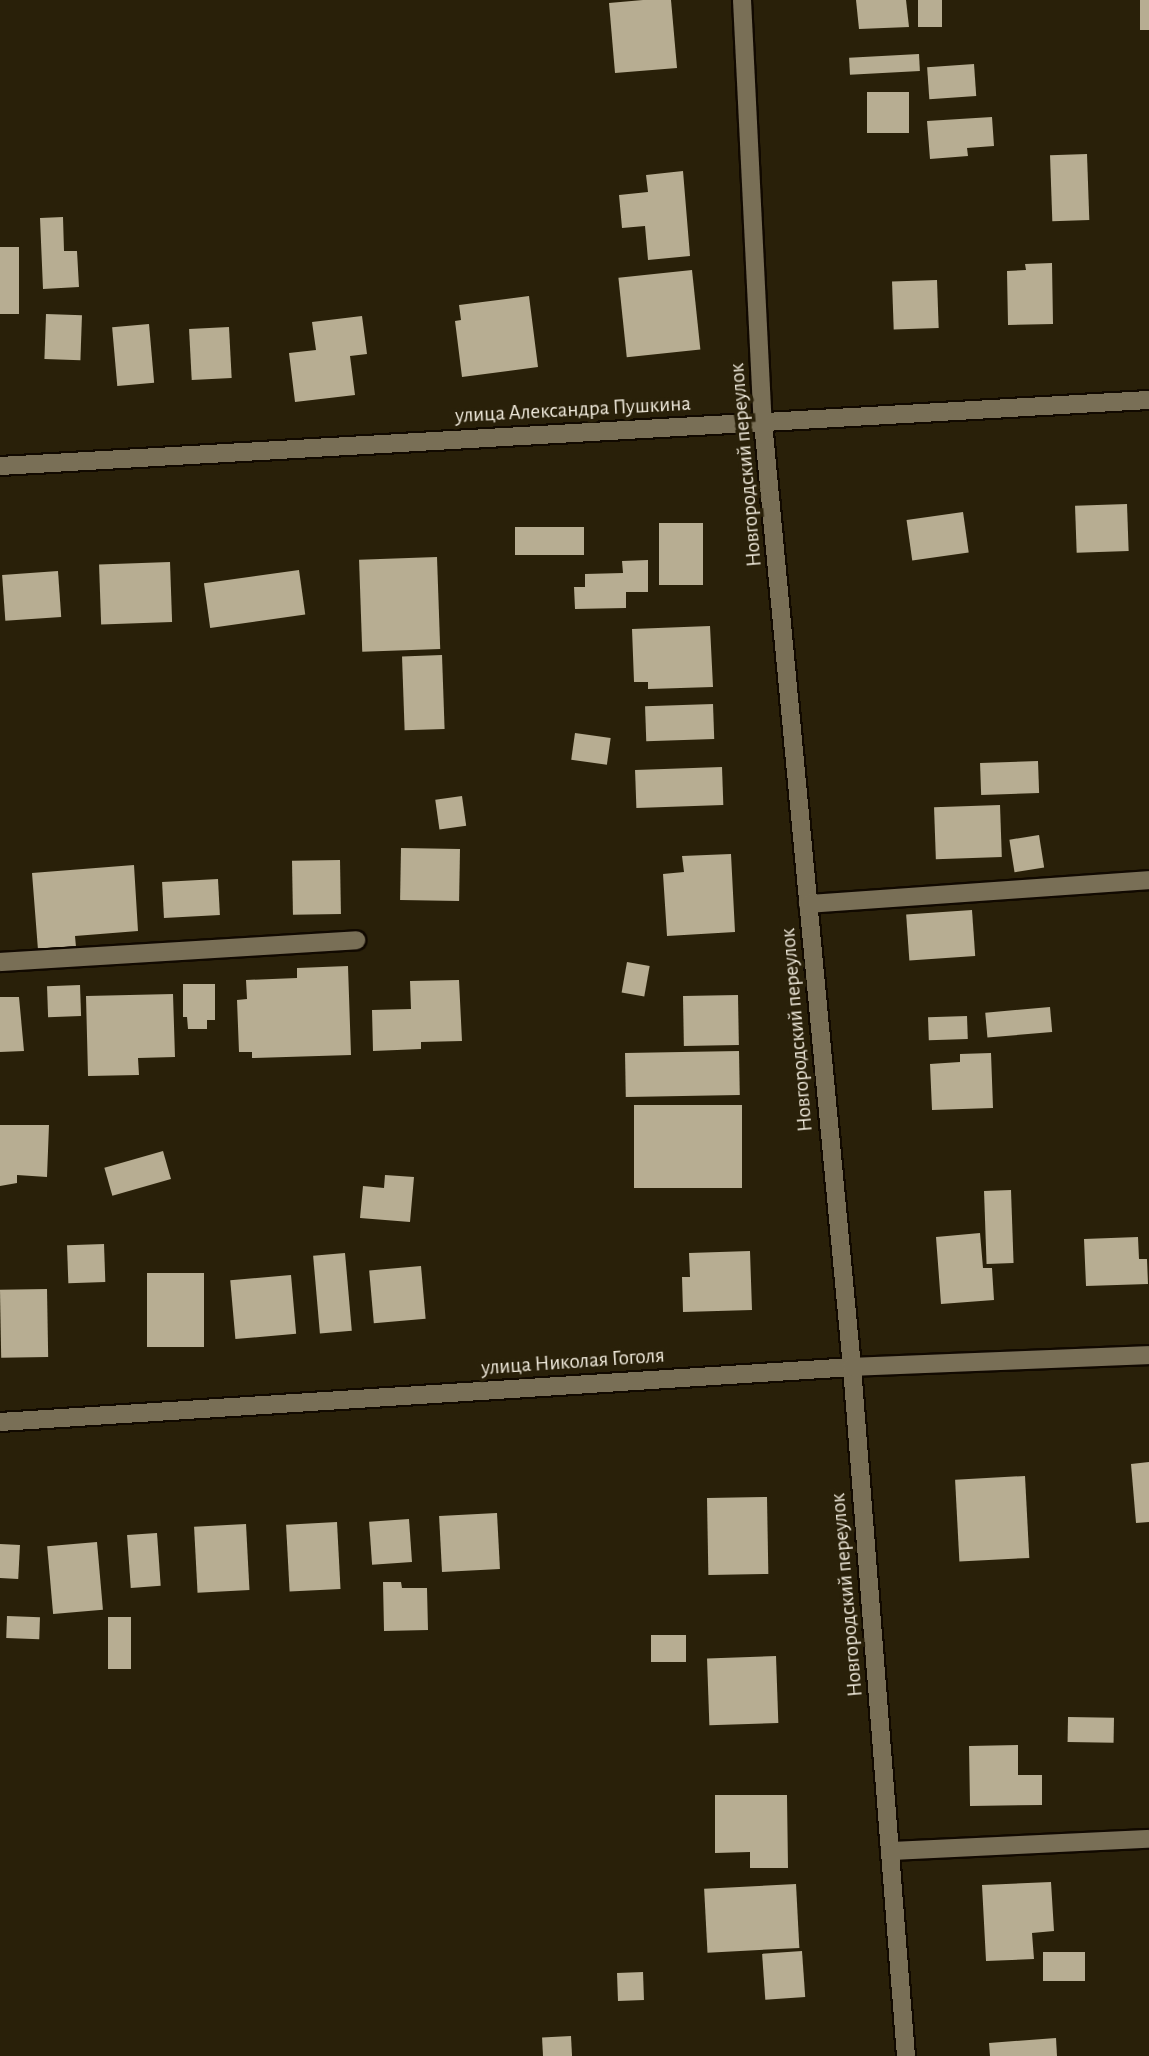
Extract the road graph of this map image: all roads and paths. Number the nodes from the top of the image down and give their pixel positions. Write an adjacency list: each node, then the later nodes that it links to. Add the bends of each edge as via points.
1 (743, 0): 3 (street, Новгородский переулок)
2 (1149, 400): 3 (street, улица Александра Пушкина)
3 (763, 422): 4 (street, улица Александра Пушкина); 6 (street, Новгородский переулок)
4 (0, 466)
5 (1149, 880): 6 (street)
6 (808, 904): 10 (street, Новгородский переулок)
7 (356, 940): 8 (street)
8 (0, 962)
9 (1149, 1355): 10 (street, улица Николая Гоголя)
10 (852, 1367): 11 (street, улица Николая Гоголя); 13 (street, Новгородский переулок)
11 (0, 1422)
12 (1149, 1839): 13 (street)
13 (890, 1852): 14 (street, Новгородский переулок)
14 (906, 2056)

